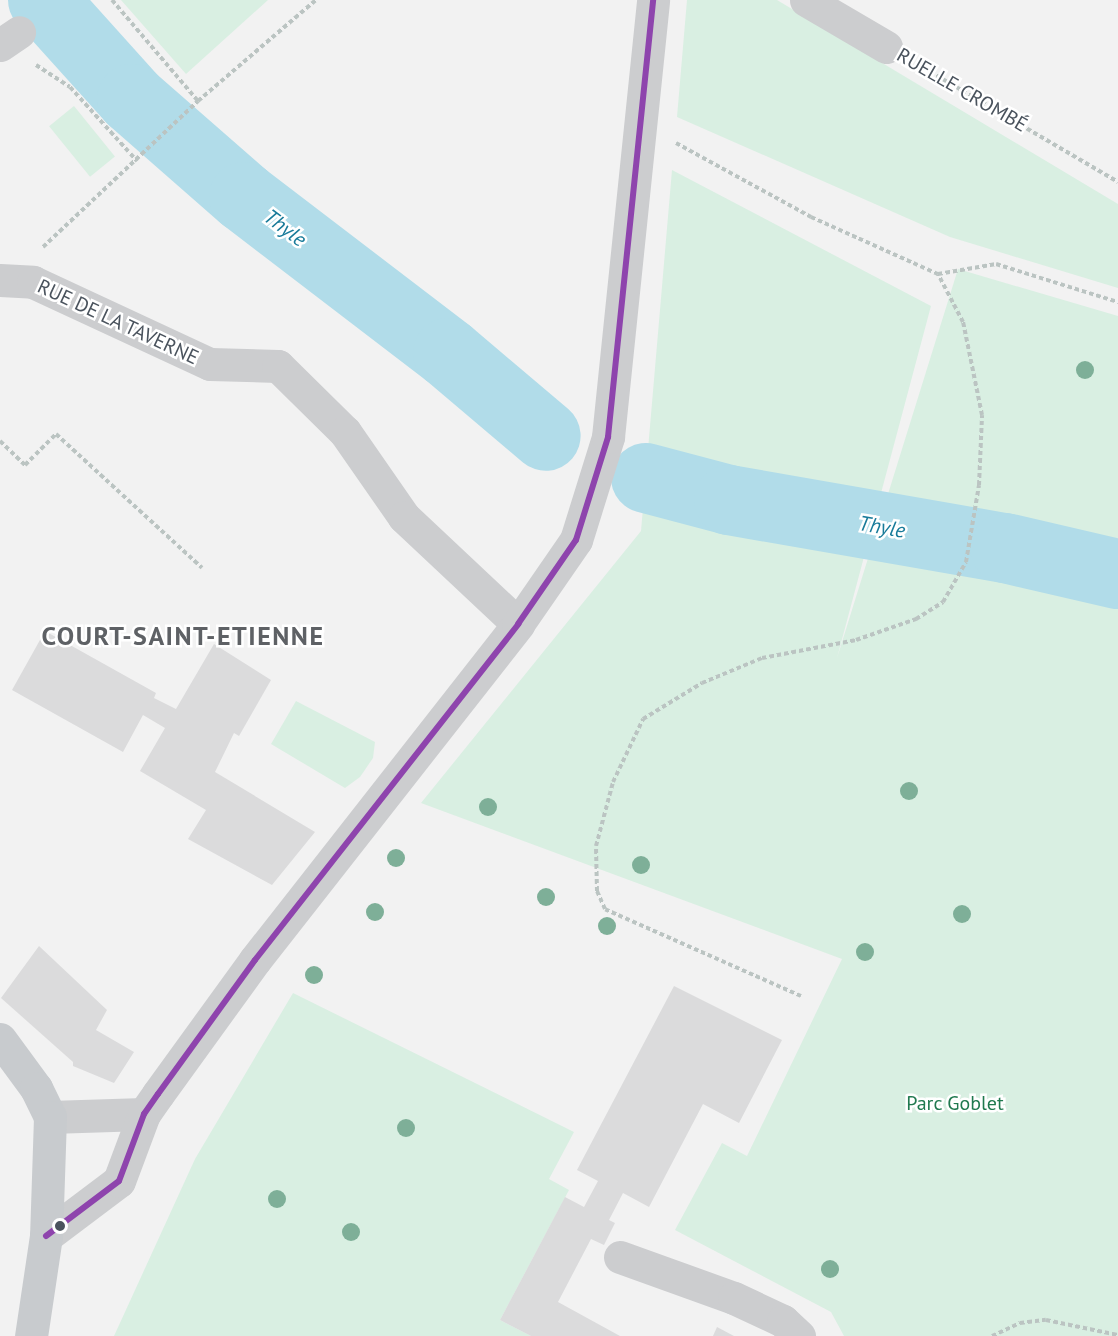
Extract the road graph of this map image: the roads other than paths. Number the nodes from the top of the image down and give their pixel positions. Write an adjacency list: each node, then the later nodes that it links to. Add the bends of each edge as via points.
1 (653, 0): 5 (street, via 609,437 576,540)
2 (806, 0): 3 (street, RUELLE CROMBÉ)
3 (886, 47)
4 (0, 280): 5 (street, RUE DE LA TAVERNE, via 33,282 210,364 278,366 345,432 404,517)
5 (518, 624): 7 (street, via 255,960)
6 (0, 1039): 8 (main road, via 36,1088)
7 (144, 1114): 8 (street); 9 (street, via 119,1181)
8 (50, 1117): 9 (main road)
9 (46, 1236): 11 (main road)
10 (620, 1257): 12 (street, via 734,1298 783,1321)
11 (31, 1336)
12 (799, 1336)

